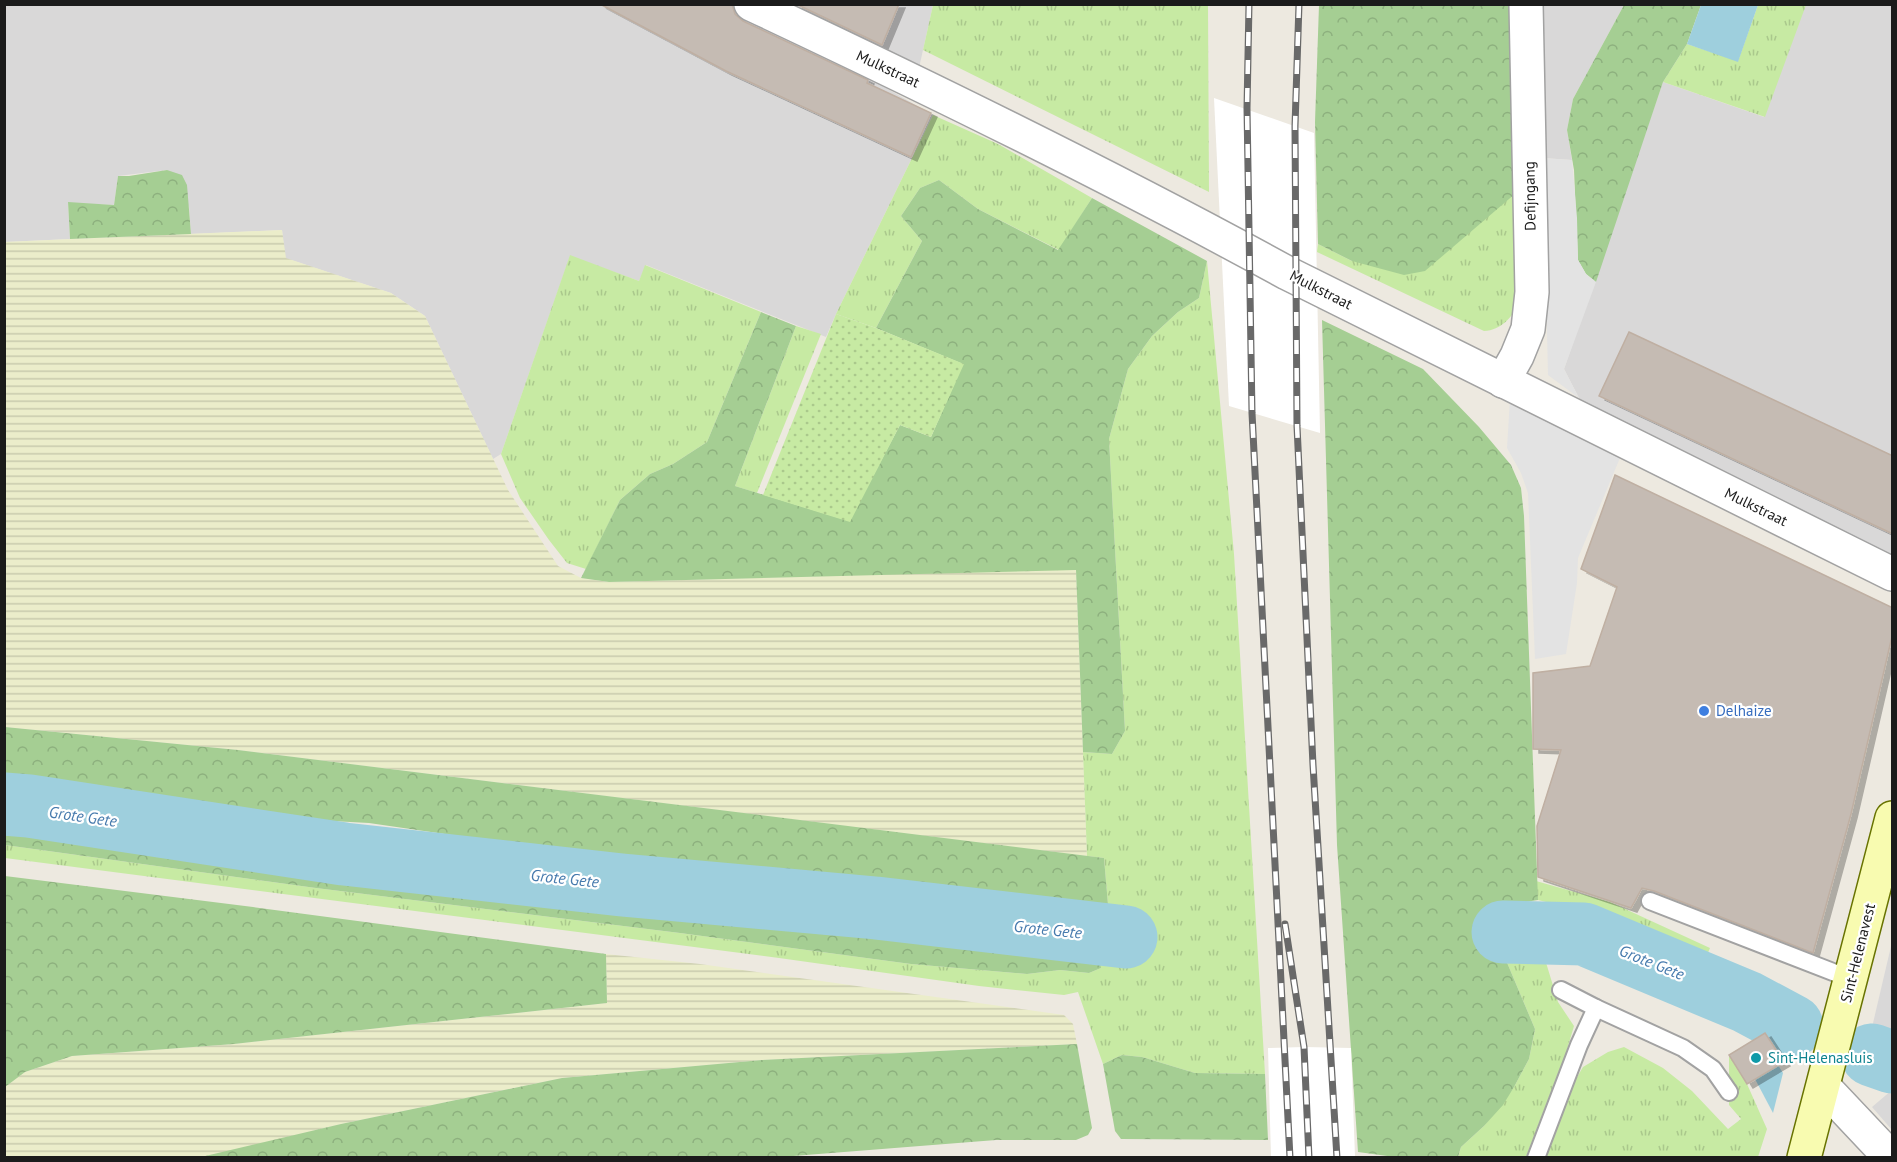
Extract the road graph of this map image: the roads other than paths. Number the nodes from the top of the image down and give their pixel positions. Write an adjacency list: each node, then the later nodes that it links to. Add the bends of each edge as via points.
1 (751, 4): 3 (street, Mulkstraat, via 925,86)
2 (1526, 4): 3 (street, Defijngang, via 1532,292 1528,329)
3 (1503, 381): 4 (street, Mulkstraat)
4 (1893, 574)
5 (1893, 818): 7 (street, Sint-Helenavest)
6 (1650, 901): 7 (lane)
7 (1851, 979): 10 (street, Sint-Helenavest)
8 (1561, 990): 9 (lane)
9 (1596, 1008): 11 (lane, via 1683,1048 1713,1069); 12 (lane)
10 (1824, 1087): 13 (street, Sint-Helenavest); 14 (street)
11 (1729, 1092)
12 (1536, 1158)
13 (1804, 1158)
14 (1891, 1158)

